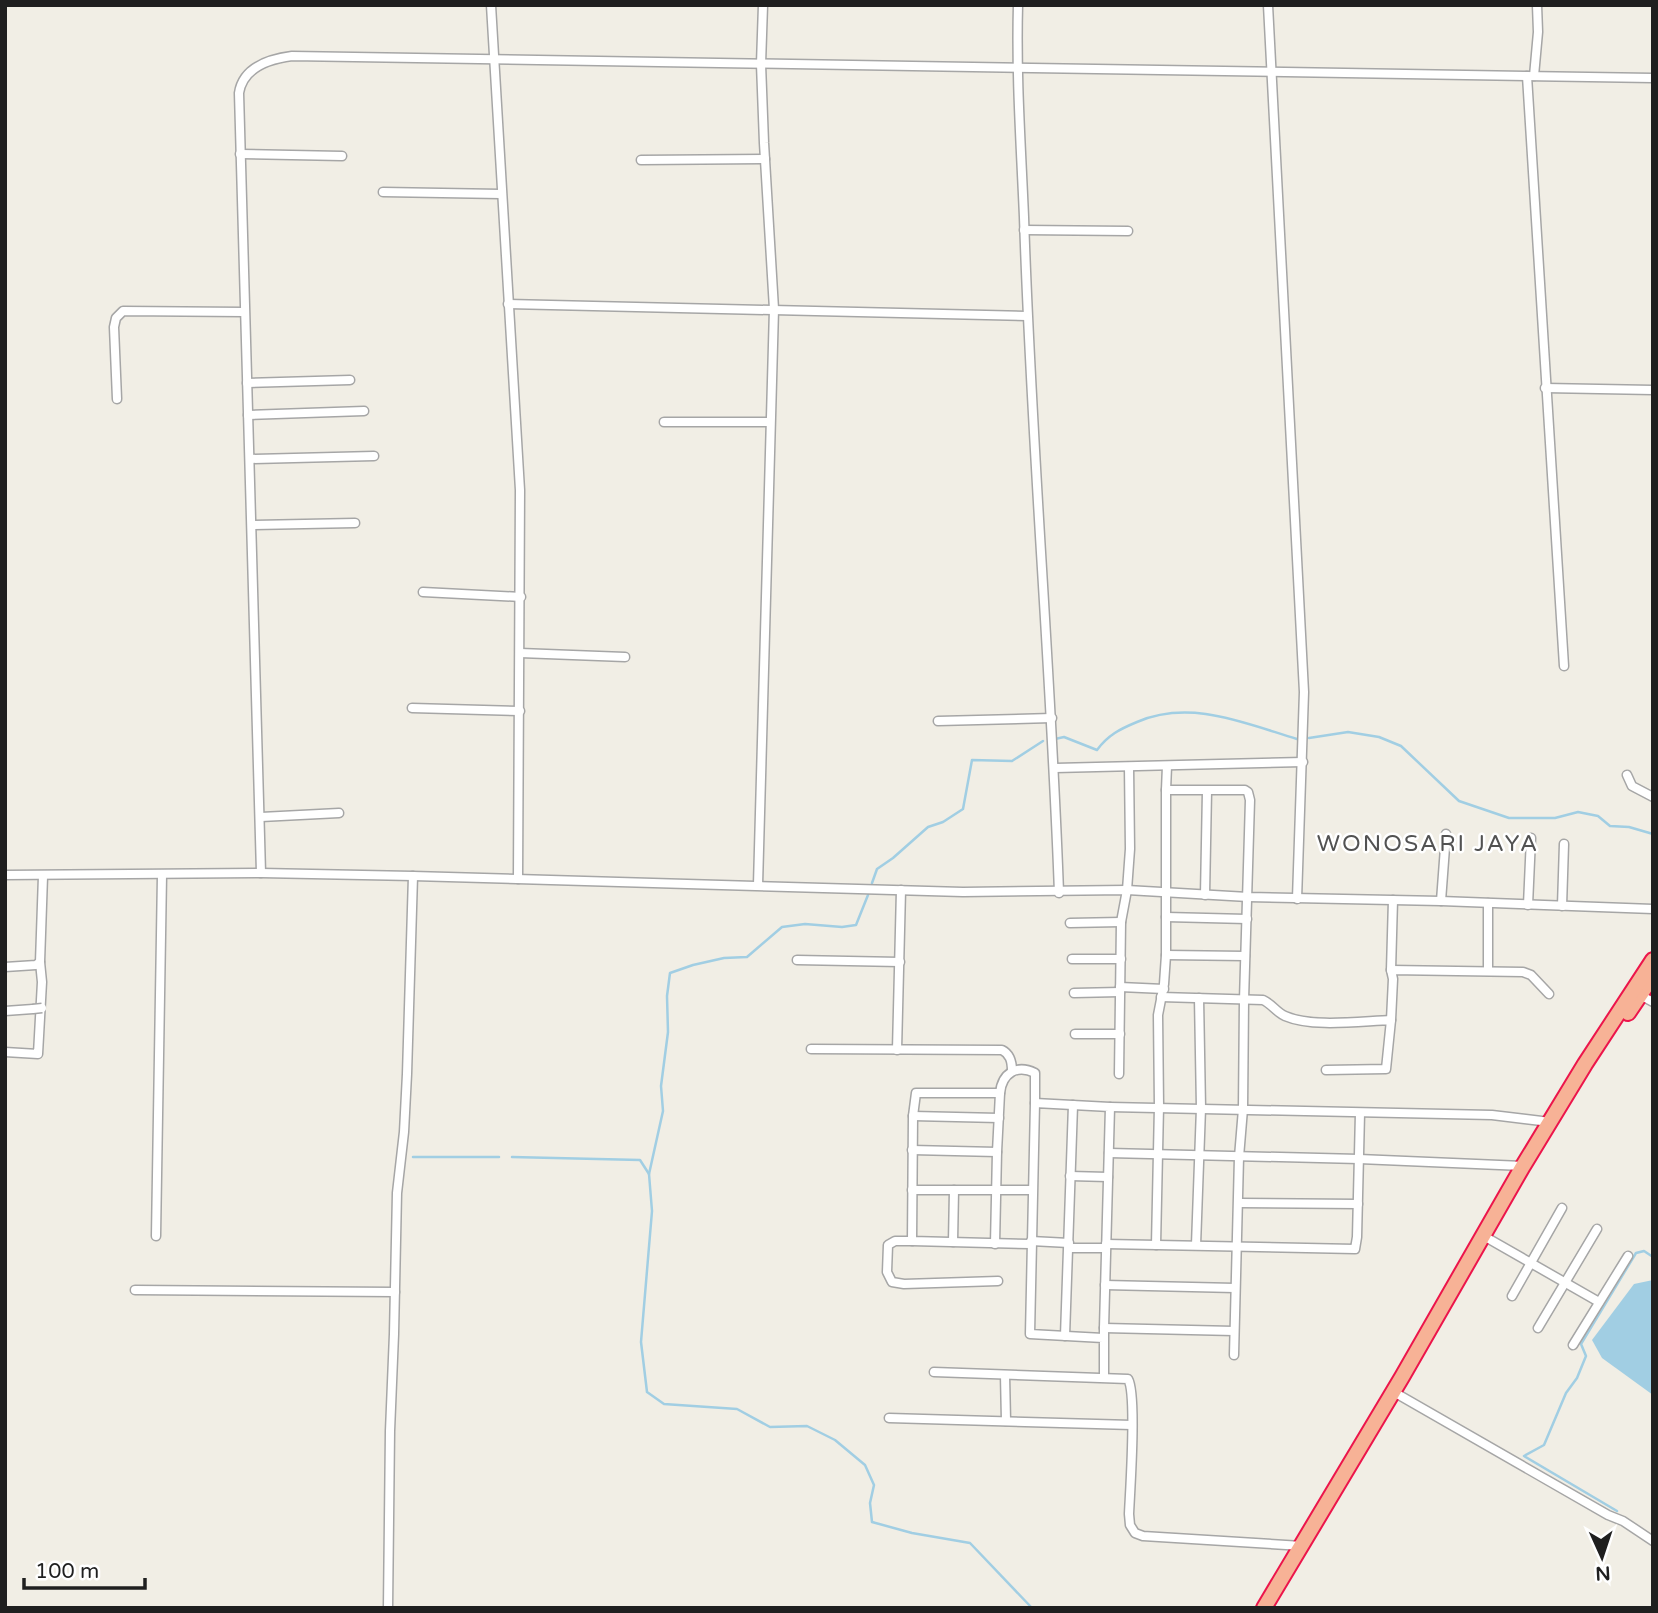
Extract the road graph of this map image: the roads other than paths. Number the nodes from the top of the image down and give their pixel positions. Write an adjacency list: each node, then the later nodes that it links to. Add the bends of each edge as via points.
1 (491, 5): 6 (street)
2 (763, 5): 7 (street)
3 (1018, 5): 8 (street)
4 (1268, 5): 9 (street)
5 (1537, 5): 10 (street)
6 (493, 60): 7 (street); 12 (street, via 292,56 265,62 253,69 240,87); 17 (street)
7 (761, 64): 8 (street); 14 (street)
8 (1018, 68): 9 (street); 18 (street)
9 (1271, 71): 10 (street); 46 (street, via 1304,692)
10 (1531, 76): 11 (street); 26 (street)
11 (1653, 78)
12 (240, 154): 13 (street); 22 (street)
13 (342, 156)
14 (765, 159): 15 (street); 21 (street)
15 (641, 160)
16 (383, 192): 17 (street)
17 (501, 194): 20 (street)
18 (1024, 230): 19 (street); 23 (street)
19 (1128, 230)
20 (508, 304): 21 (street); 38 (street, via 520,490)
21 (774, 309): 23 (street); 32 (street)
22 (244, 312): 25 (street); 28 (street, via 123,311 114,327)
23 (1027, 316): 44 (street)
24 (350, 380): 25 (street)
25 (247, 383): 30 (street)
26 (1545, 388): 27 (street); 41 (street)
27 (1653, 390)
28 (117, 399)
29 (364, 411): 30 (street)
30 (248, 415): 34 (street)
31 (664, 422): 32 (street)
32 (770, 422): 65 (street)
33 (374, 456): 34 (street)
34 (250, 458): 36 (street)
35 (355, 523): 36 (street)
36 (252, 525): 55 (street)
37 (424, 592): 38 (street)
38 (521, 597): 39 (street)
39 (520, 653): 40 (street); 43 (street)
40 (625, 657)
41 (1563, 666)
42 (412, 708): 43 (street)
43 (520, 711): 64 (street)
44 (1052, 718): 45 (street); 49 (street)
45 (938, 721)
46 (1303, 762): 47 (street); 72 (street)
47 (1167, 766): 48 (street); 51 (street)
48 (1129, 767): 49 (street); 67 (street)
49 (1055, 768): 68 (street)
50 (1627, 775): 53 (street, via 1632,786)
51 (1166, 790): 52 (street); 69 (street)
52 (1207, 790): 70 (street); 71 (street, via 1245,790 1249,795)
53 (1653, 797)
54 (339, 813): 55 (street)
55 (261, 817): 59 (street)
56 (1446, 834): 74 (street)
57 (1531, 838): 76 (street)
58 (1564, 844): 77 (street)
59 (261, 873): 61 (street); 63 (street)
60 (5, 875): 62 (street)
61 (162, 875): 62 (street); 142 (street)
62 (43, 876): 89 (street)
63 (413, 876): 64 (street); 160 (street)
64 (518, 879): 65 (street)
65 (758, 885): 66 (street)
66 (901, 890): 68 (street); 90 (street)
67 (1127, 890): 68 (street); 69 (street); 81 (street)
68 (1059, 893)
69 (1167, 893): 70 (street); 79 (street)
70 (1205, 895): 71 (street)
71 (1248, 897): 72 (street); 80 (street)
72 (1297, 899): 73 (street)
73 (1393, 900): 74 (street); 92 (street)
74 (1441, 901): 75 (street)
75 (1488, 903): 76 (street); 93 (street)
76 (1528, 905): 77 (street)
77 (1562, 906): 78 (street)
78 (1653, 909)
79 (1166, 917): 80 (street); 83 (street)
80 (1247, 919): 84 (street)
81 (1121, 922): 82 (street); 86 (street)
82 (1070, 923)
83 (1166, 955): 84 (street); 97 (street)
84 (1245, 956): 101 (street)
85 (1072, 959): 86 (street)
86 (1121, 959): 95 (street)
87 (797, 960): 90 (street)
88 (1653, 960): 123 (highway)
89 (40, 962): 91 (street); 109 (street, via 38,1054)
90 (900, 962): 108 (street)
91 (5, 967)
92 (1391, 970): 93 (street); 104 (street)
93 (1488, 971): 98 (street, via 1531,975)
94 (1653, 976): 100 (highway)
95 (1120, 989): 96 (street); 97 (street); 106 (street)
96 (1074, 993)
97 (1162, 993): 99 (street); 117 (street, via 1158,1015)
98 (1549, 994)
99 (1199, 998): 101 (street); 118 (street)
100 (1646, 999): 143 (highway, via 1556,1125)
101 (1244, 1000): 104 (street, via 1263,1000 1283,1015 1307,1020); 119 (street)
102 (38, 1009): 103 (street)
103 (5, 1011)
104 (1391, 1020): 111 (street, via 1386,1069)
105 (1076, 1034): 106 (street)
106 (1120, 1034): 112 (street)
107 (811, 1049): 108 (street)
108 (897, 1050): 110 (street, via 1002,1049 1010,1057)
109 (5, 1052)
110 (1012, 1070): 113 (street, via 1002,1080); 114 (street, via 1035,1073)
111 (1326, 1070)
112 (1119, 1074)
113 (1000, 1093): 121 (street, via 918,1093); 122 (street)
114 (1035, 1103): 115 (street); 137 (street)
115 (1073, 1105): 116 (street); 132 (street)
116 (1110, 1107): 117 (street); 126 (street)
117 (1160, 1107): 118 (street); 127 (street)
118 (1201, 1108): 119 (street); 128 (street)
119 (1243, 1110): 120 (street); 129 (street)
120 (1360, 1113): 123 (street, via 1492,1115); 130 (street)
121 (913, 1116): 122 (street); 124 (street)
122 (999, 1118): 125 (street)
123 (1550, 1122): 131 (highway)
124 (912, 1150): 125 (street); 136 (street)
125 (997, 1152): 135 (street)
126 (1109, 1153): 127 (street); 133 (street)
127 (1157, 1155): 128 (street); 149 (street)
128 (1199, 1156): 129 (street); 150 (street)
129 (1239, 1157): 130 (street); 138 (street)
130 (1359, 1159): 131 (street); 139 (street)
131 (1523, 1166): 178 (highway)
132 (1070, 1176): 133 (street); 148 (street)
133 (1108, 1177): 151 (street)
134 (954, 1189): 135 (street); 136 (street); 145 (street)
135 (996, 1189): 137 (street); 147 (street)
136 (912, 1190): 144 (street)
137 (1032, 1190): 146 (street)
138 (1239, 1203): 139 (street); 152 (street)
139 (1358, 1204): 152 (street, via 1355,1249)
140 (1562, 1208): 154 (street)
141 (1597, 1229): 156 (street)
142 (156, 1236)
143 (1489, 1239): 154 (street); 173 (highway)
144 (912, 1241): 145 (street); 155 (street, via 888,1245 887,1272 892,1282)
145 (953, 1242): 147 (street)
146 (1030, 1243): 147 (street); 148 (street); 166 (street, via 1030,1334)
147 (995, 1244)
148 (1069, 1245): 151 (street); 166 (street)
149 (1156, 1245): 150 (street); 151 (street)
150 (1196, 1245): 152 (street)
151 (1106, 1246): 157 (street)
152 (1237, 1246): 158 (street)
153 (1628, 1256): 162 (street)
154 (1531, 1262): 156 (street); 161 (street)
155 (998, 1281)
156 (1565, 1283): 162 (street); 164 (street)
157 (1105, 1285): 158 (street); 163 (street)
158 (1236, 1288): 165 (street)
159 (135, 1290): 160 (street)
160 (395, 1292): 179 (street)
161 (1512, 1296)
162 (1599, 1302): 168 (street)
163 (1104, 1328): 165 (street); 167 (street)
164 (1538, 1328)
165 (1234, 1331): 169 (street)
166 (1065, 1336): 167 (street)
167 (1103, 1338): 172 (street)
168 (1573, 1345)
169 (1234, 1355)
170 (934, 1372): 171 (street)
171 (1004, 1375): 172 (street); 175 (street)
172 (1104, 1377): 176 (street, via 1130,1380)
173 (1399, 1395): 177 (street); 181 (highway)
174 (889, 1418): 175 (street)
175 (1006, 1421): 176 (street)
176 (1132, 1424): 178 (street, via 1129,1514 1135,1533)
177 (1653, 1541)
178 (1301, 1546): 180 (highway)
179 (388, 1608)
180 (1264, 1608)
181 (1274, 1608)

